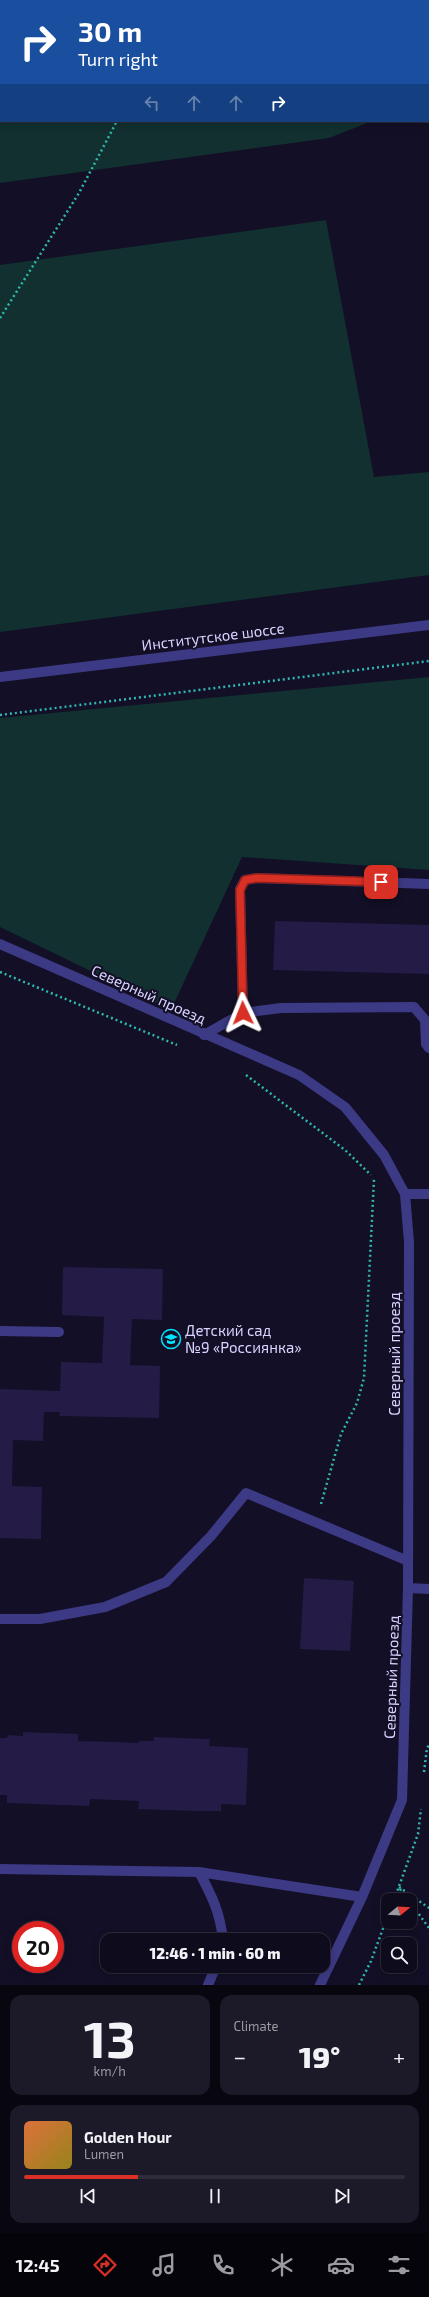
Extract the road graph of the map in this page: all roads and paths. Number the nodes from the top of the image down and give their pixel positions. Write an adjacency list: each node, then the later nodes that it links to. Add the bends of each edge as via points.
1 (115, 122): 2 (path, via 79,193)
2 (0, 318)
3 (429, 625): 5 (street, Институтское шоссе)
4 (429, 661): 6 (path)
5 (0, 677)
6 (0, 715)
7 (429, 884): 10 (street, via 257,878 245,880 240,890)
8 (0, 944): 11 (street, Северный проезд)
9 (0, 972): 12 (path)
10 (243, 1013): 11 (street); 13 (street, via 281,1008 414,1007 425,1020 426,1044)
11 (204, 1034): 15 (street, Северный проезд, via 299,1075 345,1107 384,1155)
12 (182, 1047)
13 (429, 1048)
14 (241, 1073): 19 (path, via 346,1150 374,1178 364,1378 357,1403 341,1434)
15 (405, 1194): 16 (street); 20 (street, Северный проезд, via 409,1242)
16 (429, 1194)
17 (0, 1331): 18 (street)
18 (59, 1332)
19 (316, 1523): 20 (street); 23 (street, via 246,1493 211,1536 166,1582 105,1607 40,1619)
20 (408, 1561): 21 (street, Северный проезд)
21 (408, 1588): 22 (street); 28 (street, Северный проезд, via 402,1800)
22 (429, 1589)
23 (0, 1619)
24 (0, 1869): 25 (street)
25 (199, 1872): 28 (street); 34 (street, via 215,1902 221,1918)
26 (403, 1893): 27 (path, via 399,1887)
27 (408, 1893)
28 (362, 1897): 37 (street, Северный проезд)
29 (417, 1900): 30 (path)
30 (429, 1908)
31 (417, 1912): 32 (path)
32 (429, 1928)
33 (383, 1929): 38 (path)
34 (222, 1933)
35 (213, 1973): 36 (street)
36 (208, 1985)
37 (320, 1985)
38 (359, 1985)

